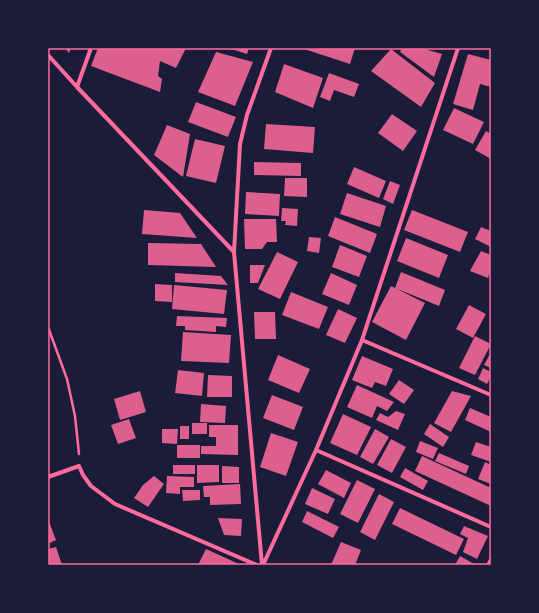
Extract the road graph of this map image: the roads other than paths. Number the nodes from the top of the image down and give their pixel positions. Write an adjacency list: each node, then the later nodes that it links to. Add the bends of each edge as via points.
1 (91, 48): 5 (street)
2 (271, 48): 6 (street, via 247,115 240,144)
3 (458, 48): 7 (street)
4 (48, 55): 5 (street)
5 (77, 87): 6 (street)
6 (234, 252): 14 (street)
7 (362, 340): 8 (street); 9 (street)
8 (491, 395)
9 (316, 450): 11 (street); 14 (street)
10 (48, 477): 13 (street, via 79,466 91,486 115,504)
11 (491, 527)
12 (491, 560): 15 (street)
13 (256, 565)
14 (263, 565)
15 (488, 565)

